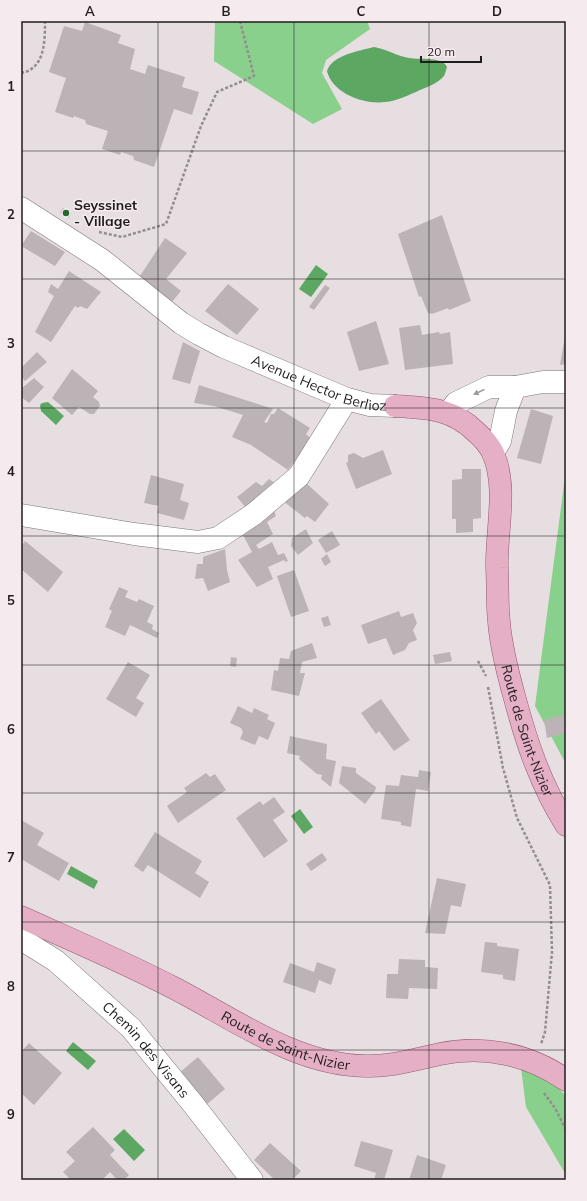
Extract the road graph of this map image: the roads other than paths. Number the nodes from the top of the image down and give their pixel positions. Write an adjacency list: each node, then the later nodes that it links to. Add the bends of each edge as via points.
1 (21, 208): 4 (street, Avenue Hector Berlioz, via 80,246 199,334)
2 (566, 382): 3 (street, via 543,382)
3 (516, 387): 6 (street, one-way to 6, via 489,387 456,403); 7 (street, via 506,411 500,441)
4 (347, 399): 5 (street, Avenue Hector Berlioz, via 370,405); 8 (street, via 298,476 254,514 218,538 198,542)
5 (395, 406): 6 (main road, Avenue Hector Berlioz)
6 (448, 413): 7 (main road, Avenue Hector Berlioz, via 470,425)
7 (493, 453): 9 (main road, Avenue Hector Berlioz, via 499,474 497,566 499,623)
8 (21, 515)
9 (504, 655): 10 (main road, Route de Saint-Nizier, via 527,743 551,801)
10 (566, 825)
11 (21, 917): 13 (main road, Route de Saint-Nizier, via 174,988 276,1042 326,1062 366,1066 462,1051 492,1051 531,1061 550,1069)
12 (21, 939): 14 (street, Chemin des Visans, via 56,961 131,1028)
13 (566, 1080)
14 (223, 1143): 15 (street, Chemin des Visans); 16 (street)
15 (252, 1180)
16 (264, 1180)

